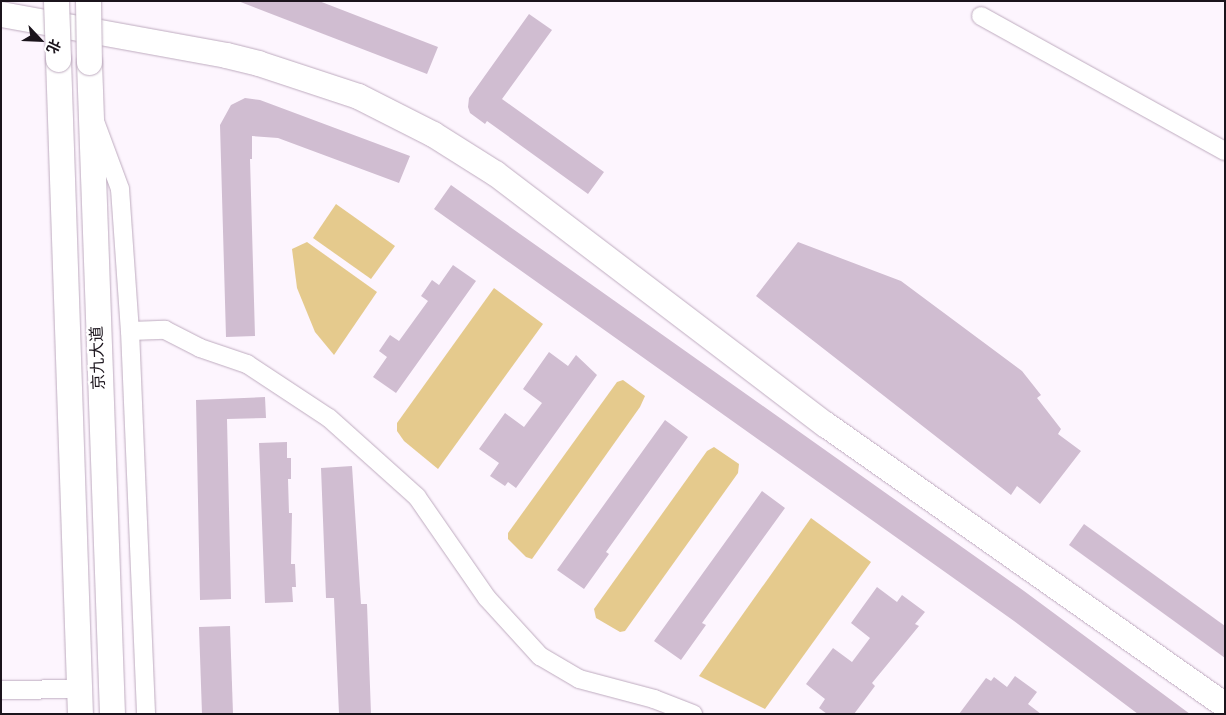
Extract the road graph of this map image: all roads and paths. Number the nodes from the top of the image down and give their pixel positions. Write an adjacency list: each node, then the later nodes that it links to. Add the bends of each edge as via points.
1 (56, 1): 8 (street, 京九大道, bridge)
2 (88, 1): 5 (street, 京九大道, bridge)
3 (1, 14): 10 (street, via 226,55 358,96 433,134 495,173 825,424)
4 (981, 16): 6 (street)
5 (91, 109): 7 (street, via 120,189); 12 (street, 京九大道)
6 (1225, 151)
7 (130, 331): 13 (street); 14 (street, via 165,330 200,348 258,370 306,402 329,418 417,497 487,598 540,656 580,679 654,699)
8 (79, 689): 9 (street); 11 (street, 京九大道)
9 (1, 690)
10 (1225, 705)
11 (80, 714)
12 (112, 714)
13 (146, 714)
14 (693, 714)

